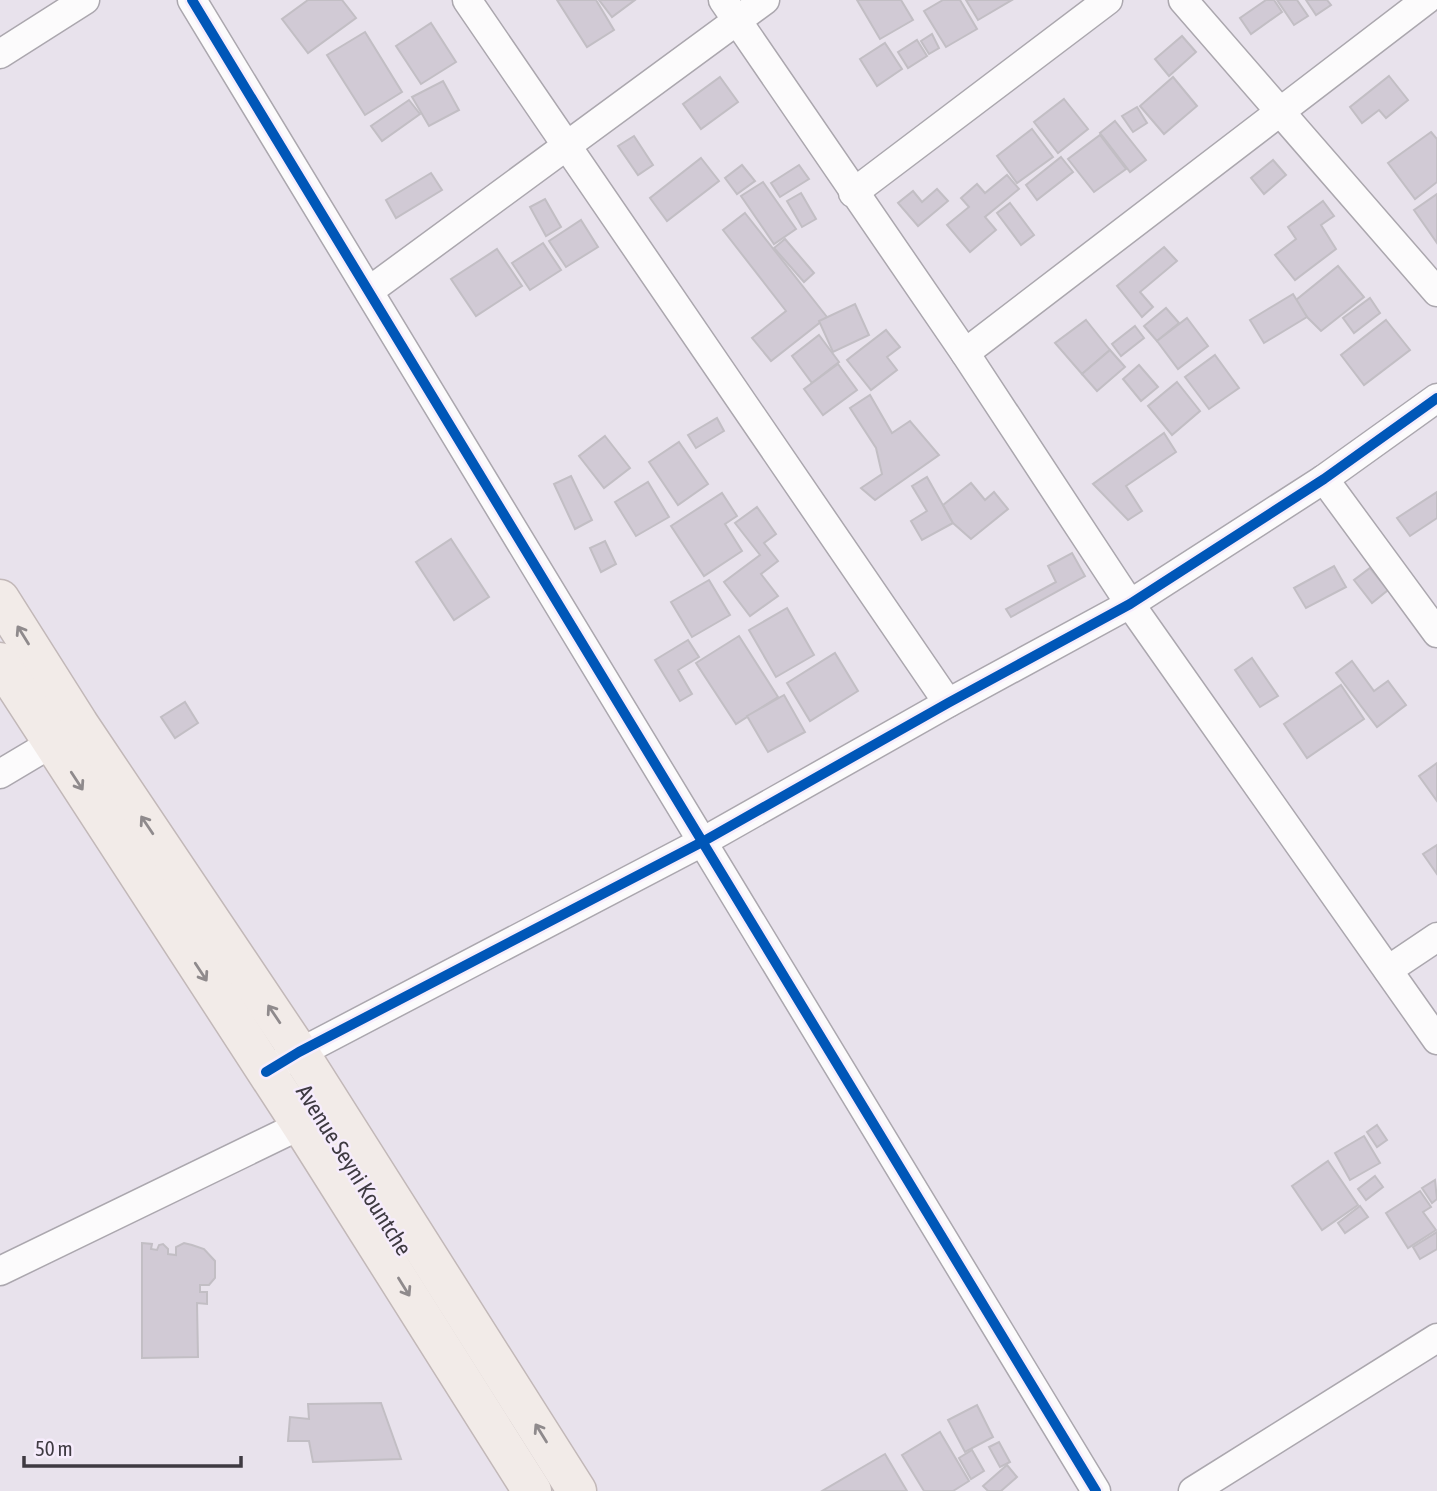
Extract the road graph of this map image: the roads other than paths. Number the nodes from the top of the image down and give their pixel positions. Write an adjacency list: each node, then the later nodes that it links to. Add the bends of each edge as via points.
1 (85, 0): 9 (street)
2 (192, 0): 13 (street)
3 (467, 0): 11 (street)
4 (765, 0): 8 (street)
5 (1108, 0): 12 (street)
6 (1183, 0): 10 (street)
7 (1426, 0): 10 (street)
8 (730, 10): 11 (street); 12 (street)
9 (0, 54)
10 (1279, 112): 14 (street); 15 (street)
11 (567, 146): 13 (street); 22 (street)
12 (853, 193): 15 (street)
13 (369, 291): 25 (street)
14 (1437, 292)
15 (965, 353): 19 (street)
16 (1437, 398): 17 (street)
17 (1324, 480): 19 (street); 20 (street)
18 (0, 599): 29 (highway, Avenue Seyni Kountche, one-way to 18)
19 (1130, 604): 22 (street); 27 (street)
20 (1437, 633)
21 (0, 662): 23 (highway, Avenue Seyni Kountche)
22 (948, 703): 25 (street)
23 (52, 743): 24 (street); 30 (highway, Avenue Seyni Kountche, one-way to 30)
24 (0, 774)
25 (704, 841): 29 (street); 36 (street)
26 (1437, 937): 27 (street)
27 (1388, 970): 28 (street)
28 (1437, 1040)
29 (299, 1052): 30 (street); 35 (highway, Avenue Seyni Kountche, one-way to 29)
30 (266, 1072): 31 (highway, Avenue Seyni Kountche)
31 (302, 1125): 32 (street); 34 (highway, Avenue Seyni Kountche, one-way to 34)
32 (0, 1271)
33 (1437, 1338): 37 (street)
34 (532, 1491)
35 (577, 1491)
36 (1096, 1491)
37 (1193, 1491)

